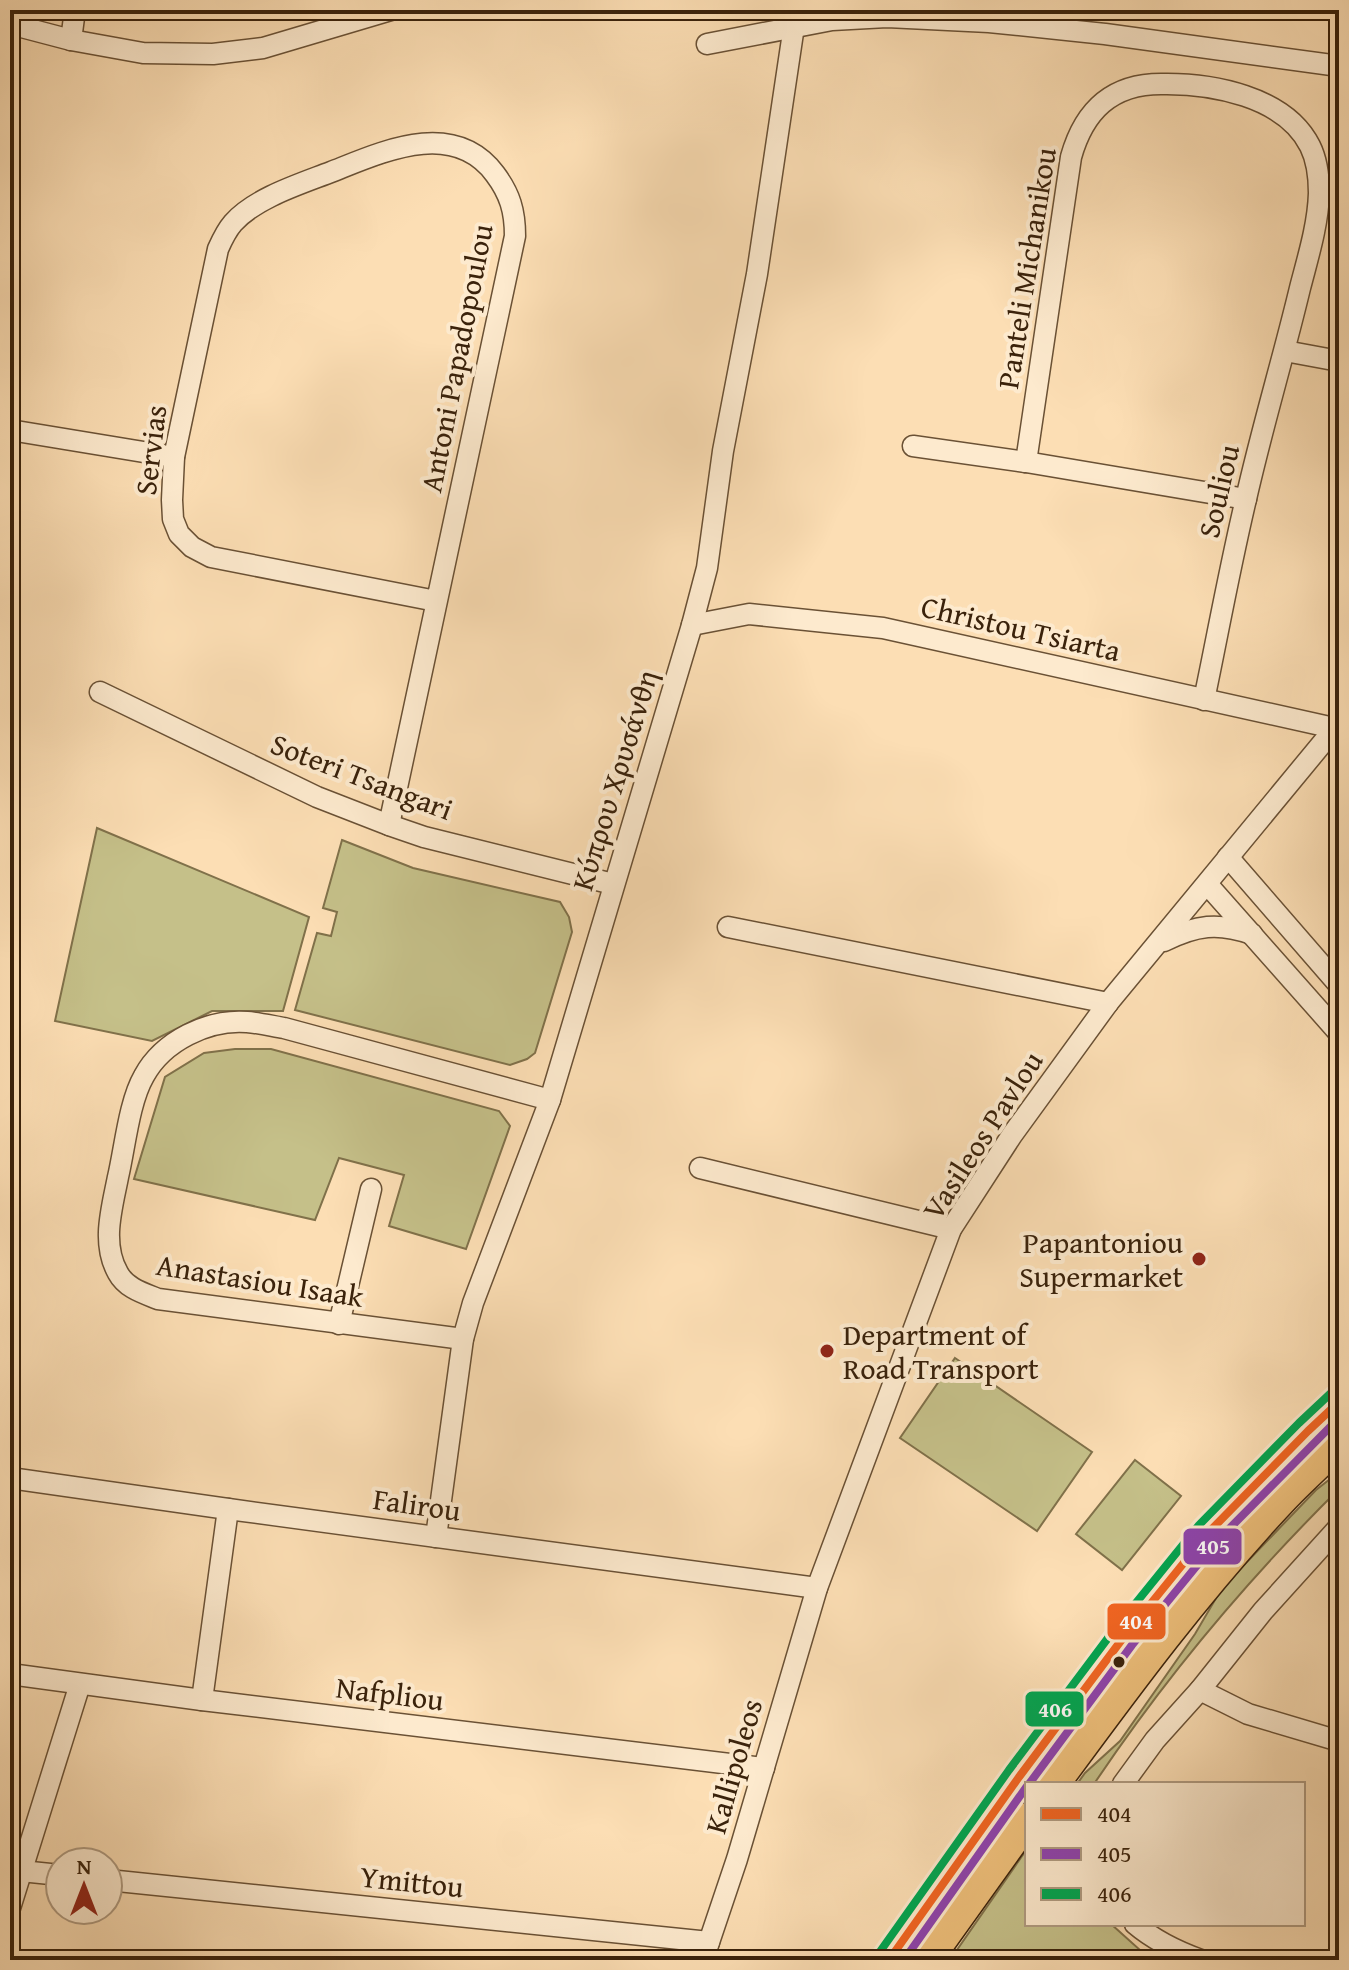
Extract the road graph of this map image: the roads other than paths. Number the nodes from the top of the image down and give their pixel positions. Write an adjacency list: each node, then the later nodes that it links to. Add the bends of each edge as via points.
1 (75, 10): 5 (street)
2 (391, 10): 5 (street, via 242,52 143,53)
3 (10, 24): 5 (street)
4 (794, 26): 6 (street); 7 (street, via 887,17 989,22); 17 (street, Κύπρου Χρυσάνθη, via 707,568)
5 (71, 40)
6 (707, 44)
7 (1339, 66)
8 (218, 249): 13 (street, Servias); 16 (street, Antoni Papadopoulou, via 233,222 267,199 408,145 455,145 487,163 501,182 512,202 515,236)
9 (1285, 351): 10 (street); 14 (street, Panteli Michanikou, via 1315,226 1318,170 1311,147 1292,123 1265,103 1228,91 1187,85 1128,88 1099,105 1076,138); 15 (street, Souliou)
10 (1339, 361)
11 (10, 430): 13 (street)
12 (913, 446): 14 (street)
13 (174, 457): 16 (street, Servias, via 173,519 192,547 211,557)
14 (1026, 462): 15 (street)
15 (1246, 499): 19 (street, Souliou)
16 (436, 601): 21 (street, Antoni Papadopoulou)
17 (692, 625): 19 (street, Christou Tsiarta, via 749,614 883,628); 23 (street, Κύπρου Χρυσάνθη)
18 (100, 692): 21 (street, Soteri Tsangari, via 317,797)
19 (1204, 700): 20 (street, Christou Tsiarta)
20 (1336, 726): 22 (street, Vasileos Pavlou)
21 (389, 825): 23 (street, Soteri Tsangari)
22 (1228, 857): 24 (street, Vasileos Pavlou); 28 (street)
23 (613, 884): 31 (street, Κύπρου Χρυσάνθη)
24 (1207, 884): 26 (street); 27 (street, Vasileos Pavlou)
25 (728, 927): 29 (street)
26 (1252, 934): 27 (street, via 1205,927); 30 (street)
27 (1157, 944): 29 (street, Vasileos Pavlou)
28 (1339, 985)
29 (1108, 1003): 34 (street, Vasileos Pavlou)
30 (1339, 1033)
31 (550, 1100): 35 (street, Anastasiou Isaak, via 246,1022 206,1027 177,1041 155,1061 134,1100 110,1219 117,1273 137,1291 158,1299); 36 (street, Κύπρου Χρυσάνθη)
32 (700, 1168): 34 (street)
33 (371, 1189): 35 (street)
34 (951, 1229): 43 (street, Vasileos Pavlou)
35 (339, 1324): 36 (street, Anastasiou Isaak)
36 (463, 1339): 42 (street, Κύπρου Χρυσάνθη)
37 (1339, 1402): 59 (main road, via 1198,1545 1123,1638)
38 (1339, 1443): 50 (main road, via 1225,1560)
39 (10, 1478): 40 (street, Falirou)
40 (228, 1509): 42 (street, Falirou); 47 (street)
41 (1339, 1527): 46 (street)
42 (436, 1537): 43 (street, Falirou)
43 (817, 1588): 49 (street, Kallipoleos)
44 (10, 1674): 45 (street, Nafpliou)
45 (80, 1684): 47 (street, Nafpliou); 53 (street)
46 (1200, 1690): 48 (street, via 1248,1714); 51 (street)
47 (202, 1700): 49 (street, Nafpliou)
48 (1339, 1741)
49 (764, 1768): 58 (street, Kallipoleos)
50 (1054, 1782)
51 (1124, 1782)
52 (1025, 1822): 60 (main road)
53 (21, 1871): 54 (street); 56 (street)
54 (44, 1873)
55 (124, 1882): 58 (street, Ymittou)
56 (10, 1908)
57 (1137, 1926): 61 (street, via 1170,1948)
58 (706, 1951)
59 (889, 1960)
60 (926, 1960)
61 (1201, 1960)

